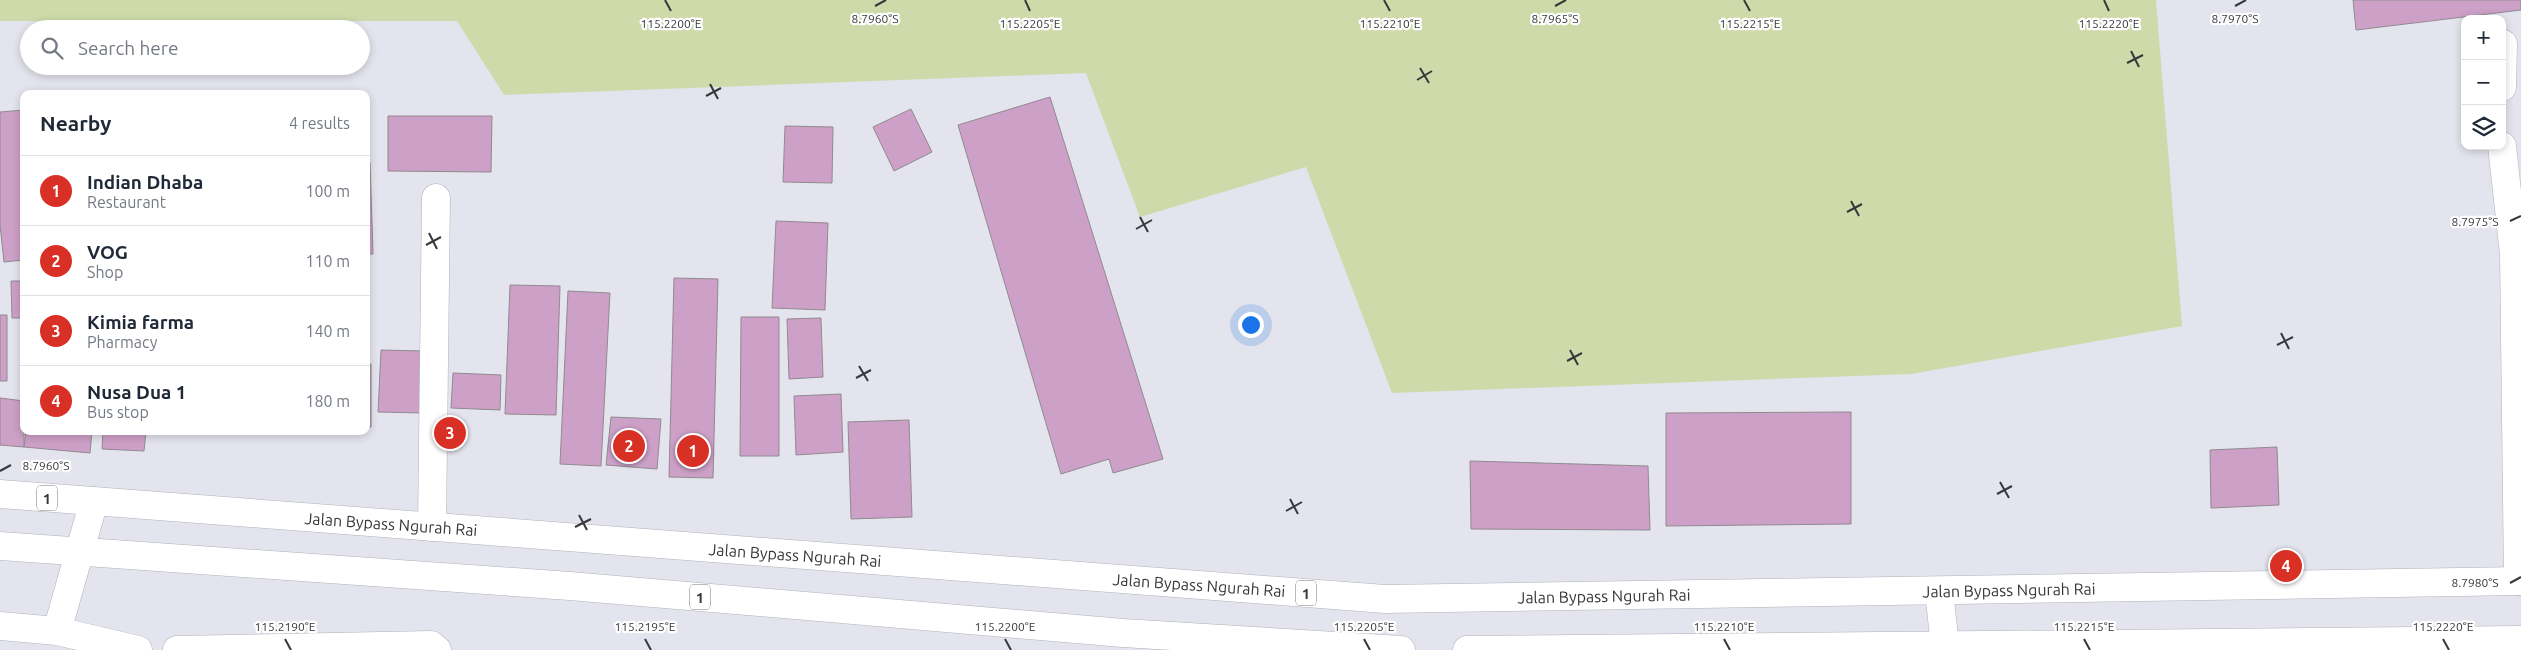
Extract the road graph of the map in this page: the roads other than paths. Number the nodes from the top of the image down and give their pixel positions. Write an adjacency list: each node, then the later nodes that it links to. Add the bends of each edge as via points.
1 (2502, 150): 8 (main road, via 2514,254)
2 (436, 198): 5 (main road)
3 (0, 494): 4 (main road, Jalan Bypass Ngurah Rai / 1)
4 (94, 501): 5 (main road, Jalan Bypass Ngurah Rai / 1); 7 (main road)
5 (432, 527): 9 (main road, Jalan Bypass Ngurah Rai / 1, via 1384,598)
6 (0, 546): 7 (main road, 1)
7 (81, 552): 11 (main road); 13 (main road, 1, via 570,586)
8 (2520, 581): 9 (main road, Jalan Bypass Ngurah Rai / 1)
9 (1939, 591): 14 (main road)
10 (0, 626): 11 (main road)
11 (57, 631): 15 (main road)
12 (2521, 640): 14 (main road)
13 (1123, 641): 18 (main road, 1)
14 (1944, 646): 19 (main road)
15 (138, 650)
16 (177, 650): 17 (main road, via 431,645)
17 (437, 650)
18 (1401, 650)
19 (1468, 650)

